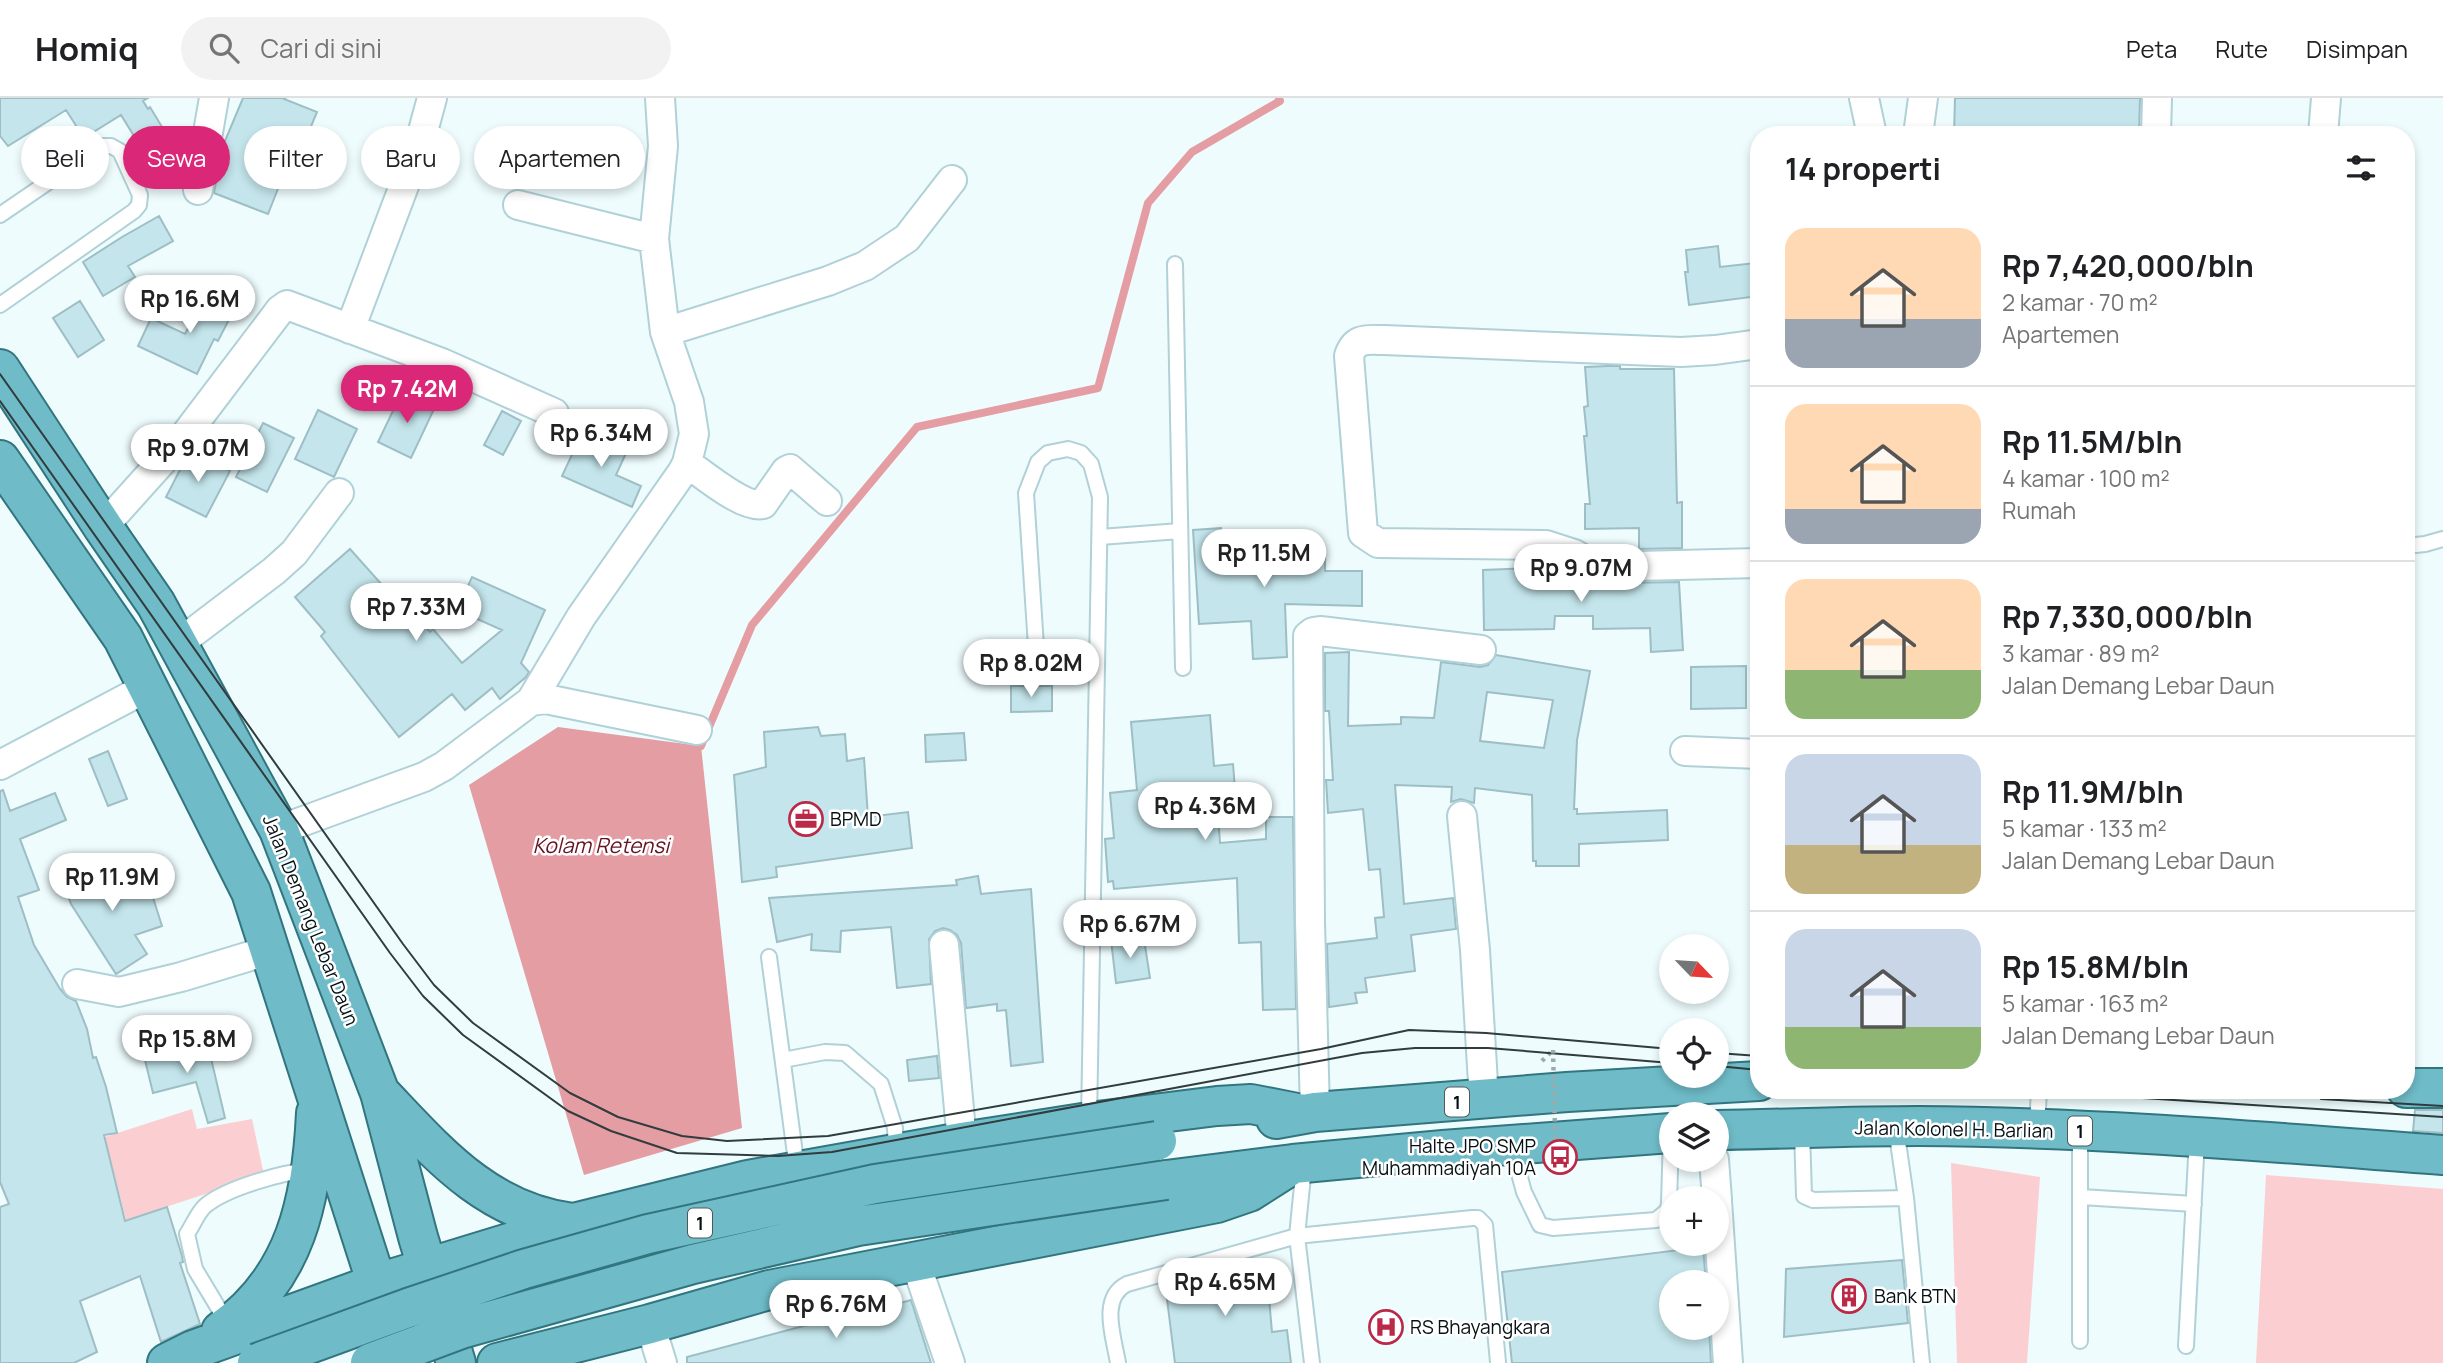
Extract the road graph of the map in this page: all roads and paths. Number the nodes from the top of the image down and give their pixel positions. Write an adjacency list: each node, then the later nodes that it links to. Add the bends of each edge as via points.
1 (432, 98): 19 (street, via 419,146)
2 (660, 98): 16 (street, via 663,146)
3 (1864, 98): 8 (street)
4 (1923, 98): 9 (street)
5 (2157, 98): 10 (street)
6 (2326, 98): 11 (street)
7 (211, 99): 13 (street)
8 (1870, 126)
9 (1919, 126)
10 (2156, 126)
11 (2324, 126)
12 (952, 180): 20 (street, via 907,238 865,266)
13 (198, 190)
14 (518, 205): 16 (street)
15 (0, 215): 18 (lane, via 101,146 120,151 140,195 134,211)
16 (654, 239): 20 (street)
17 (1175, 264): 29 (lane)
18 (0, 305)
19 (350, 329): 23 (street, via 442,363); 28 (street, via 296,306 284,306 183,438)
20 (664, 332): 25 (street, via 691,413 694,433)
21 (1750, 345): 33 (street, via 1681,352 1384,340 1359,341 1349,356 1363,533 1368,539 1378,543 1546,545 1597,567)
22 (0, 369): 28 (highway, Jalan Demang Lebar Daun)
23 (554, 413)
24 (0, 460): 38 (highway, via 123,638)
25 (687, 463): 27 (street, via 754,505 765,501 790,469); 39 (street, via 581,617)
26 (339, 494): 34 (street, via 294,553)
27 (827, 501)
28 (103, 527): 34 (highway, Jalan Demang Lebar Daun)
29 (1180, 531): 30 (lane); 36 (lane)
30 (1100, 537): 37 (lane, via 1100,497 1091,464 1081,453 1068,449 1048,453 1038,462 1026,493); 60 (lane)
31 (2443, 539): 32 (lane)
32 (2415, 545)
33 (1750, 563)
34 (178, 645): 45 (highway, Jalan Demang Lebar Daun)
35 (1481, 650): 59 (street, via 1320,631 1308,636)
36 (1183, 668)
37 (1038, 677)
38 (148, 687): 43 (street); 47 (highway, via 251,892)
39 (531, 701): 40 (street, via 546,699); 45 (street, via 424,777)
40 (697, 730)
41 (1685, 751): 42 (street)
42 (1750, 754)
43 (0, 765)
44 (1462, 816): 58 (street)
45 (279, 830): 56 (highway, Jalan Demang Lebar Daun)
46 (944, 945): 68 (street)
47 (270, 950): 49 (street, via 120,992); 55 (highway)
48 (769, 957): 51 (lane)
49 (76, 984)
50 (1553, 1050): 73 (path, bridge)
51 (783, 1060): 70 (lane, via 845,1053 881,1084 895,1128); 75 (lane)
52 (1750, 1082): 58 (highway, 1)
53 (2415, 1088): 54 (highway)
54 (2443, 1088)
55 (317, 1091): 74 (highway); 86 (highway)
56 (380, 1093): 81 (highway, via 428,1144 484,1190 533,1216); 85 (highway, Jalan Demang Lebar Daun)
57 (2039, 1099): 64 (lane)
58 (1483, 1100): 59 (highway, 1)
59 (1308, 1113): 60 (highway, via 1251,1104); 95 (highway, 1, bridge, via 875,1184 648,1234 524,1269)
60 (1089, 1122): 68 (highway)
61 (1896, 1127): 62 (highway, Jalan Kolonel H. Barlian / 1); 64 (highway, Jalan Kolonel H. Barlian / 1); 79 (lane)
62 (1801, 1128): 63 (highway, Jalan Kolonel H. Barlian / 1); 79 (lane, via 1804,1196 1813,1200)
63 (1729, 1130)
64 (2037, 1130): 65 (highway, Jalan Kolonel H. Barlian / 1)
65 (2080, 1131): 67 (highway, Jalan Kolonel H. Barlian / 1); 78 (lane)
66 (1659, 1135): 69 (highway, 1)
67 (2197, 1137): 71 (highway, Jalan Kolonel H. Barlian / 1); 80 (lane)
68 (962, 1142): 70 (highway)
69 (1512, 1146): 72 (highway, 1); 76 (lane, via 1524,1192 1537,1221 1545,1227 1656,1220 1669,1204)
70 (896, 1153): 75 (highway)
71 (2443, 1155)
72 (1298, 1163): 82 (lane); 84 (highway, via 1249,1192 1217,1203); 96 (highway, 1, bridge, via 820,1234 693,1264 474,1326)
73 (1556, 1167)
74 (311, 1170): 89 (highway, via 301,1216 285,1257 256,1303); 89 (lane, via 290,1172 225,1194 204,1207 187,1234 195,1269)
75 (797, 1171): 77 (highway)
76 (1670, 1172)
77 (748, 1180): 81 (highway); 87 (highway, via 720,1204 709,1229 729,1278)
78 (2081, 1197): 80 (lane); 91 (lane)
79 (1906, 1198): 106 (lane)
80 (2194, 1204): 92 (lane)
81 (574, 1223): 85 (highway)
82 (1297, 1236): 94 (lane, via 1478,1218 1485,1225); 103 (lane, via 1117,1288 1110,1312); 104 (lane)
83 (1721, 1256): 105 (street)
84 (915, 1261): 87 (highway); 102 (street)
85 (427, 1268): 86 (highway); 98 (highway, Jalan Demang Lebar Daun)
86 (378, 1283): 93 (highway); 97 (highway)
87 (769, 1290): 88 (highway)
88 (650, 1324): 90 (highway); 101 (street)
89 (228, 1325): 93 (highway)
90 (603, 1335): 99 (highway); 100 (highway)
91 (2080, 1340)
92 (2186, 1346)
93 (180, 1356)
94 (1498, 1362)
95 (257, 1363)
96 (370, 1363)
97 (400, 1363)
98 (456, 1363)
99 (497, 1363)
100 (570, 1363)
101 (662, 1363)
102 (950, 1363)
103 (1118, 1363)
104 (1312, 1363)
105 (1728, 1363)
106 (1922, 1363)

